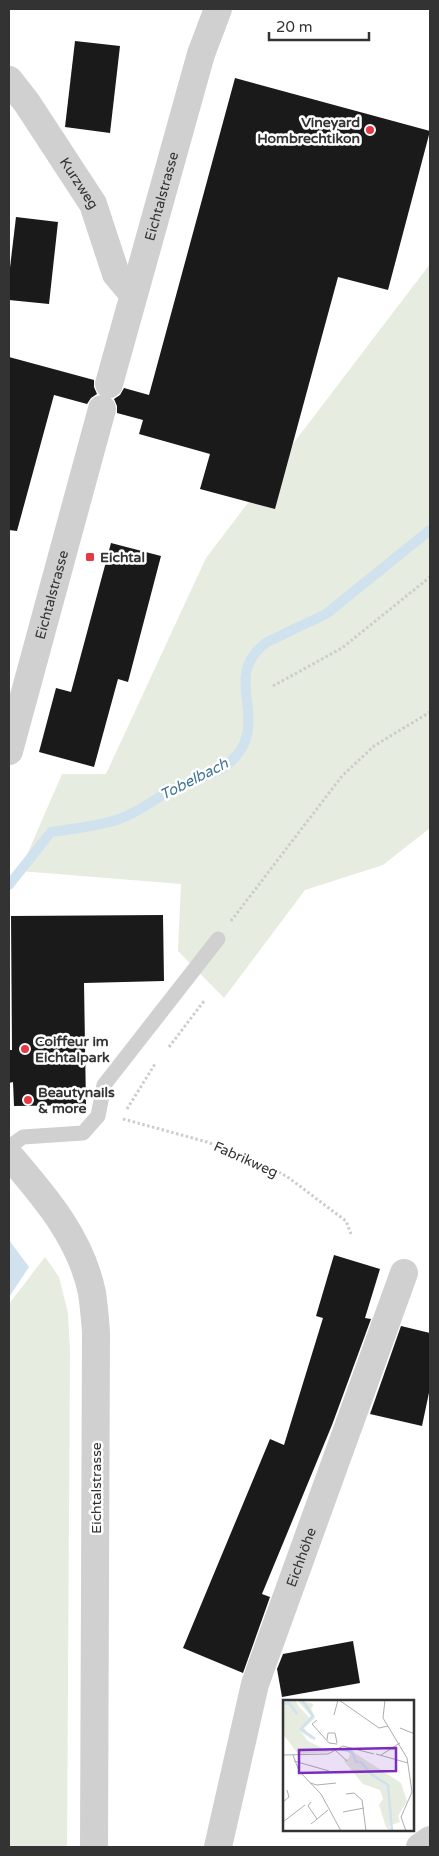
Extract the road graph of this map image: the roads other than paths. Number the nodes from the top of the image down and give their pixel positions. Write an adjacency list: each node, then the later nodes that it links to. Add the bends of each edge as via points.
1 (218, 9): 3 (street, Eichtalstrasse, via 201,54)
2 (9, 80): 3 (street, Kurzweg, via 92,204 116,274)
3 (133, 294): 4 (street, Eichtalstrasse)
4 (9, 752)
5 (218, 939): 6 (lane, via 104,1085 98,1116 83,1134 23,1137)
6 (9, 1147)
7 (9, 1155): 10 (street, Eichtalstrasse, via 67,1229 91,1292 96,1332)
8 (404, 1273): 11 (street, Eichhöhe, via 255,1684)
9 (430, 1840): 12 (street)
10 (94, 1847)
11 (218, 1847)
12 (420, 1847)

